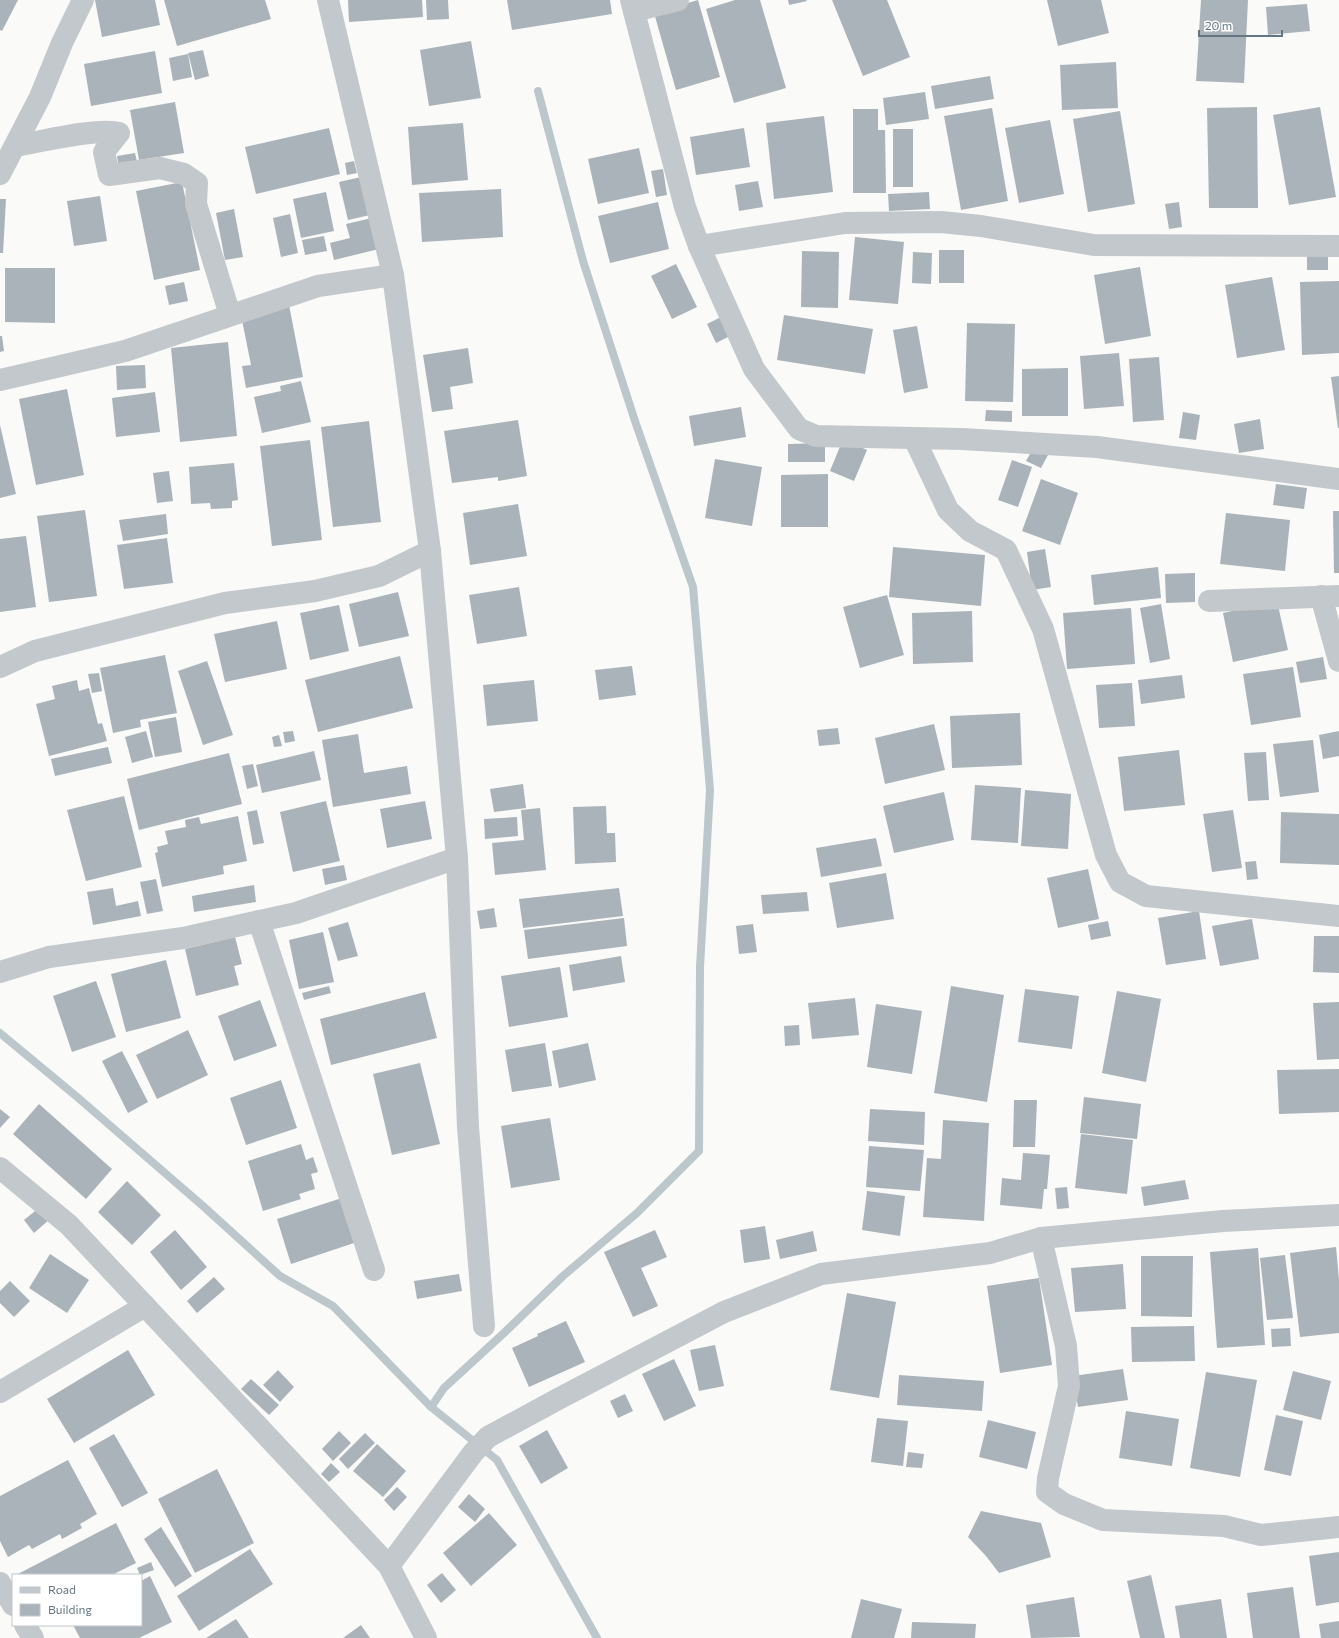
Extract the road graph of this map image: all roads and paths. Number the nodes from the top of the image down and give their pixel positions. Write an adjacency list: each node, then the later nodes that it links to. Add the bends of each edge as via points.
1 (83, 0): 5 (street)
2 (328, 0): 9 (street)
3 (678, 0): 4 (street)
4 (633, 6): 7 (street, via 685,207)
5 (15, 146): 6 (street); 10 (street, via 112,131 119,133 104,152 109,175 160,168 184,174 197,183 196,204)
6 (0, 174)
7 (699, 246): 8 (street, via 844,224 940,222 981,226 1094,245); 12 (street, via 754,369 799,429 816,436)
8 (1339, 246)
9 (393, 275): 10 (street, via 318,286); 14 (street)
10 (230, 315): 11 (street, via 125,351)
11 (0, 380)
12 (914, 438): 13 (street, via 1097,447); 20 (street, via 948,510 970,531 1006,550 1043,629 1106,855 1120,882 1146,896)
13 (1339, 479)
14 (430, 551): 18 (street, via 379,576 315,591 225,603 35,651); 19 (street)
15 (1330, 596): 16 (street); 17 (street)
16 (1209, 601)
17 (1339, 661)
18 (0, 668)
19 (458, 858): 21 (street, via 296,913); 28 (street, via 468,1127)
20 (1339, 916)
21 (259, 921): 22 (street, via 183,938 48,957); 26 (street)
22 (0, 972)
23 (0, 1168): 27 (street, via 69,1225)
24 (1339, 1215): 25 (street, via 1223,1221)
25 (1041, 1238): 30 (street, via 1066,1346 1068,1386 1047,1492 1064,1504 1104,1520 1224,1526 1261,1535); 31 (street, via 990,1253 820,1274 724,1312 488,1438 473,1453)
26 (374, 1270)
27 (144, 1306): 29 (street); 31 (street)
28 (484, 1326)
29 (0, 1392)
30 (1339, 1527)
31 (389, 1566): 36 (street)
32 (0, 1583): 33 (street)
33 (12, 1603)
34 (26, 1626): 35 (street)
35 (33, 1638)
36 (426, 1638)

